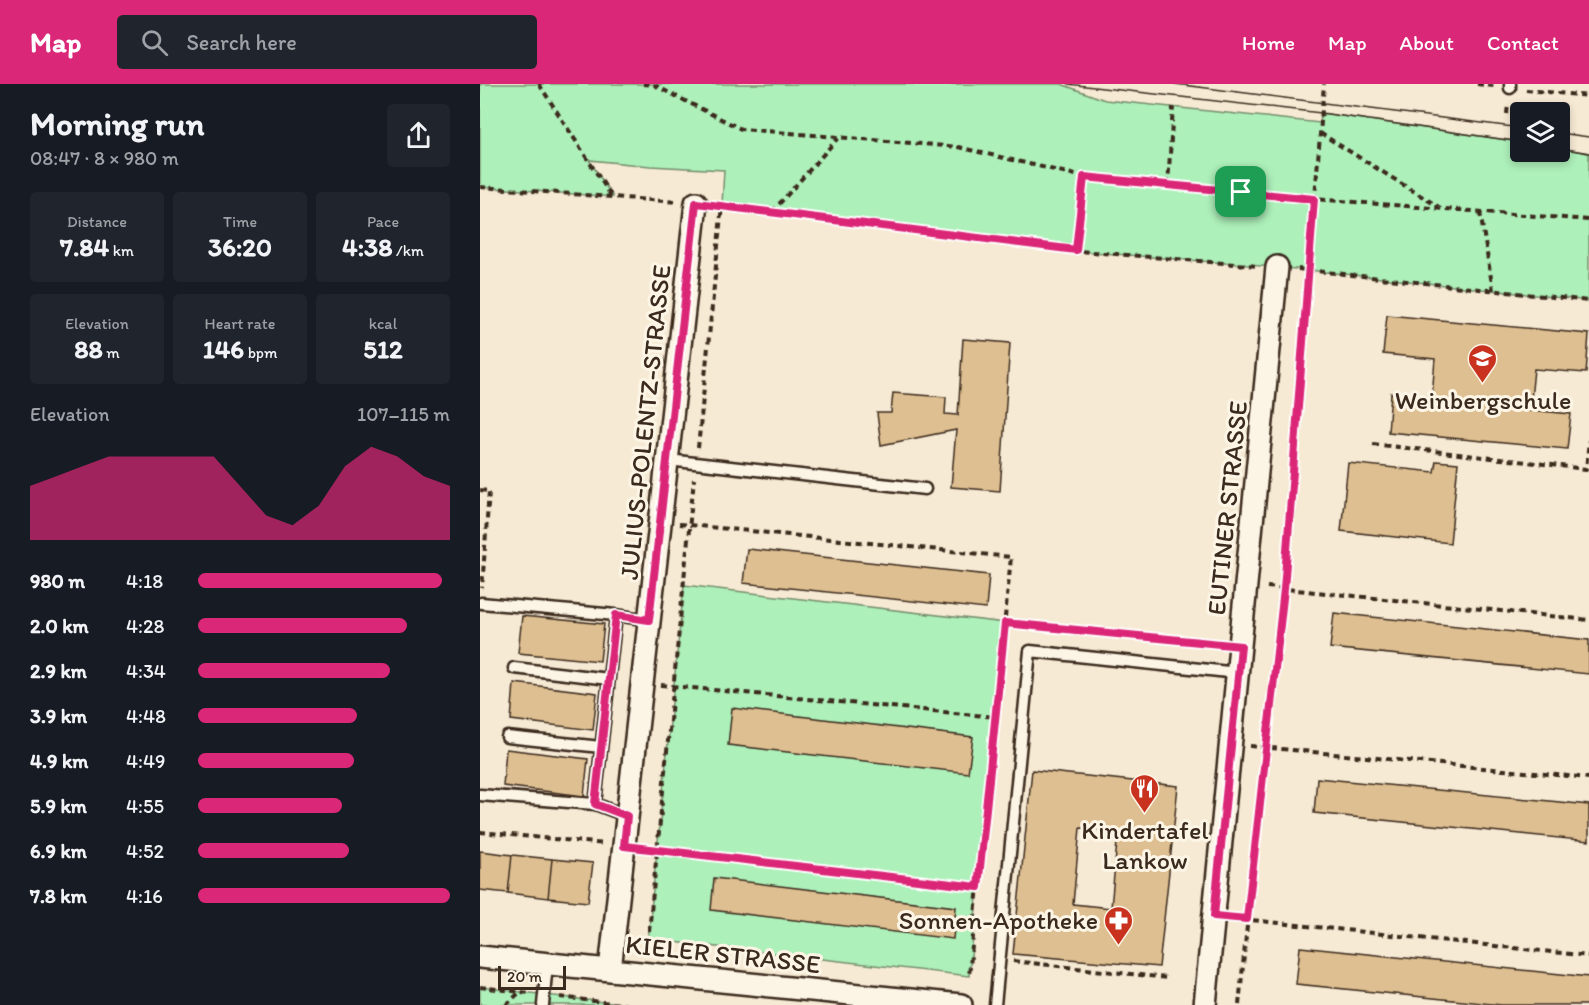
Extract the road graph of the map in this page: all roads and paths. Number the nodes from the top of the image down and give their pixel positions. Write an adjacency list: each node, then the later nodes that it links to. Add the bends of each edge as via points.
1 (539, 84): 13 (path)
2 (644, 84): 9 (path, via 654,85 741,129)
3 (1324, 84): 8 (path)
4 (1477, 84): 5 (path)
5 (1510, 86): 6 (path)
6 (1589, 96)
7 (1173, 107): 11 (path)
8 (1320, 132): 14 (path); 17 (path)
9 (838, 138): 10 (path, via 958,147); 19 (path)
10 (1084, 177): 11 (path); 21 (path)
11 (1168, 185): 14 (path)
12 (480, 187): 13 (path)
13 (613, 197): 15 (path)
14 (1314, 199): 17 (path); 23 (path)
15 (696, 203): 16 (path); 28 (street, JULIUS-POLENTZ-STRASSE)
16 (722, 206): 19 (path); 29 (path)
17 (1441, 208): 18 (path)
18 (1480, 212): 20 (path); 24 (path)
19 (771, 213): 21 (path)
20 (1589, 220)
21 (1076, 250): 22 (path)
22 (1277, 267): 23 (path); 34 (street, EUTINER STRASSE)
23 (1308, 270): 24 (path); 35 (path)
24 (1493, 290): 25 (path)
25 (1589, 301)
26 (1589, 440): 27 (path, via 1586,469)
27 (1374, 444)
28 (668, 460): 29 (lane); 32 (street, JULIUS-POLENTZ-STRASSE)
29 (696, 463): 30 (lane); 33 (path)
30 (924, 489)
31 (480, 490): 36 (path, via 489,490)
32 (660, 522): 33 (path); 38 (street, JULIUS-POLENTZ-STRASSE)
33 (690, 525): 40 (path, via 1011,558); 46 (path)
34 (1247, 584): 35 (path); 41 (street, EUTINER STRASSE)
35 (1284, 589): 39 (path); 51 (path)
36 (481, 603): 37 (lane)
37 (616, 615): 38 (lane); 44 (lane)
38 (649, 620): 45 (street, JULIUS-POLENTZ-STRASSE)
39 (1589, 620)
40 (1005, 623): 41 (path); 47 (path)
41 (1241, 646): 43 (street, EUTINER STRASSE)
42 (514, 668): 44 (lane)
43 (1238, 673): 49 (street, EUTINER STRASSE); 65 (lane, via 1030,651)
44 (609, 680): 50 (lane)
45 (642, 683): 46 (path); 55 (street, JULIUS-POLENTZ-STRASSE)
46 (674, 686): 47 (path); 58 (path)
47 (996, 717): 59 (path)
48 (507, 737): 50 (lane)
49 (1232, 745): 51 (path); 60 (street, EUTINER STRASSE)
50 (601, 747): 54 (lane)
51 (1265, 747): 52 (path); 61 (path)
52 (1589, 778)
53 (480, 795): 54 (lane)
54 (595, 804): 55 (lane)
55 (627, 816): 57 (street, JULIUS-POLENTZ-STRASSE)
56 (480, 832): 57 (path)
57 (624, 846): 58 (path); 67 (street, JULIUS-POLENTZ-STRASSE)
58 (657, 850): 59 (path); 68 (path)
59 (978, 887): 62 (path)
60 (1214, 916): 61 (path); 76 (street, EUTINER STRASSE)
61 (1247, 919): 63 (path); 77 (path)
62 (971, 956): 65 (path); 69 (path)
63 (1589, 956)
64 (480, 957): 66 (street, KIELER STRASSE)
65 (1000, 959): 70 (path); 75 (lane)
66 (547, 964): 67 (street, KIELER STRASSE); 73 (lane)
67 (610, 970): 68 (street, KIELER STRASSE)
68 (646, 974): 74 (street, KIELER STRASSE)
69 (969, 976)
70 (1167, 978)
71 (520, 992): 72 (path)
72 (506, 1005)
73 (543, 1005)
74 (961, 1005)
75 (995, 1005)
76 (1205, 1005)
77 (1239, 1005)

